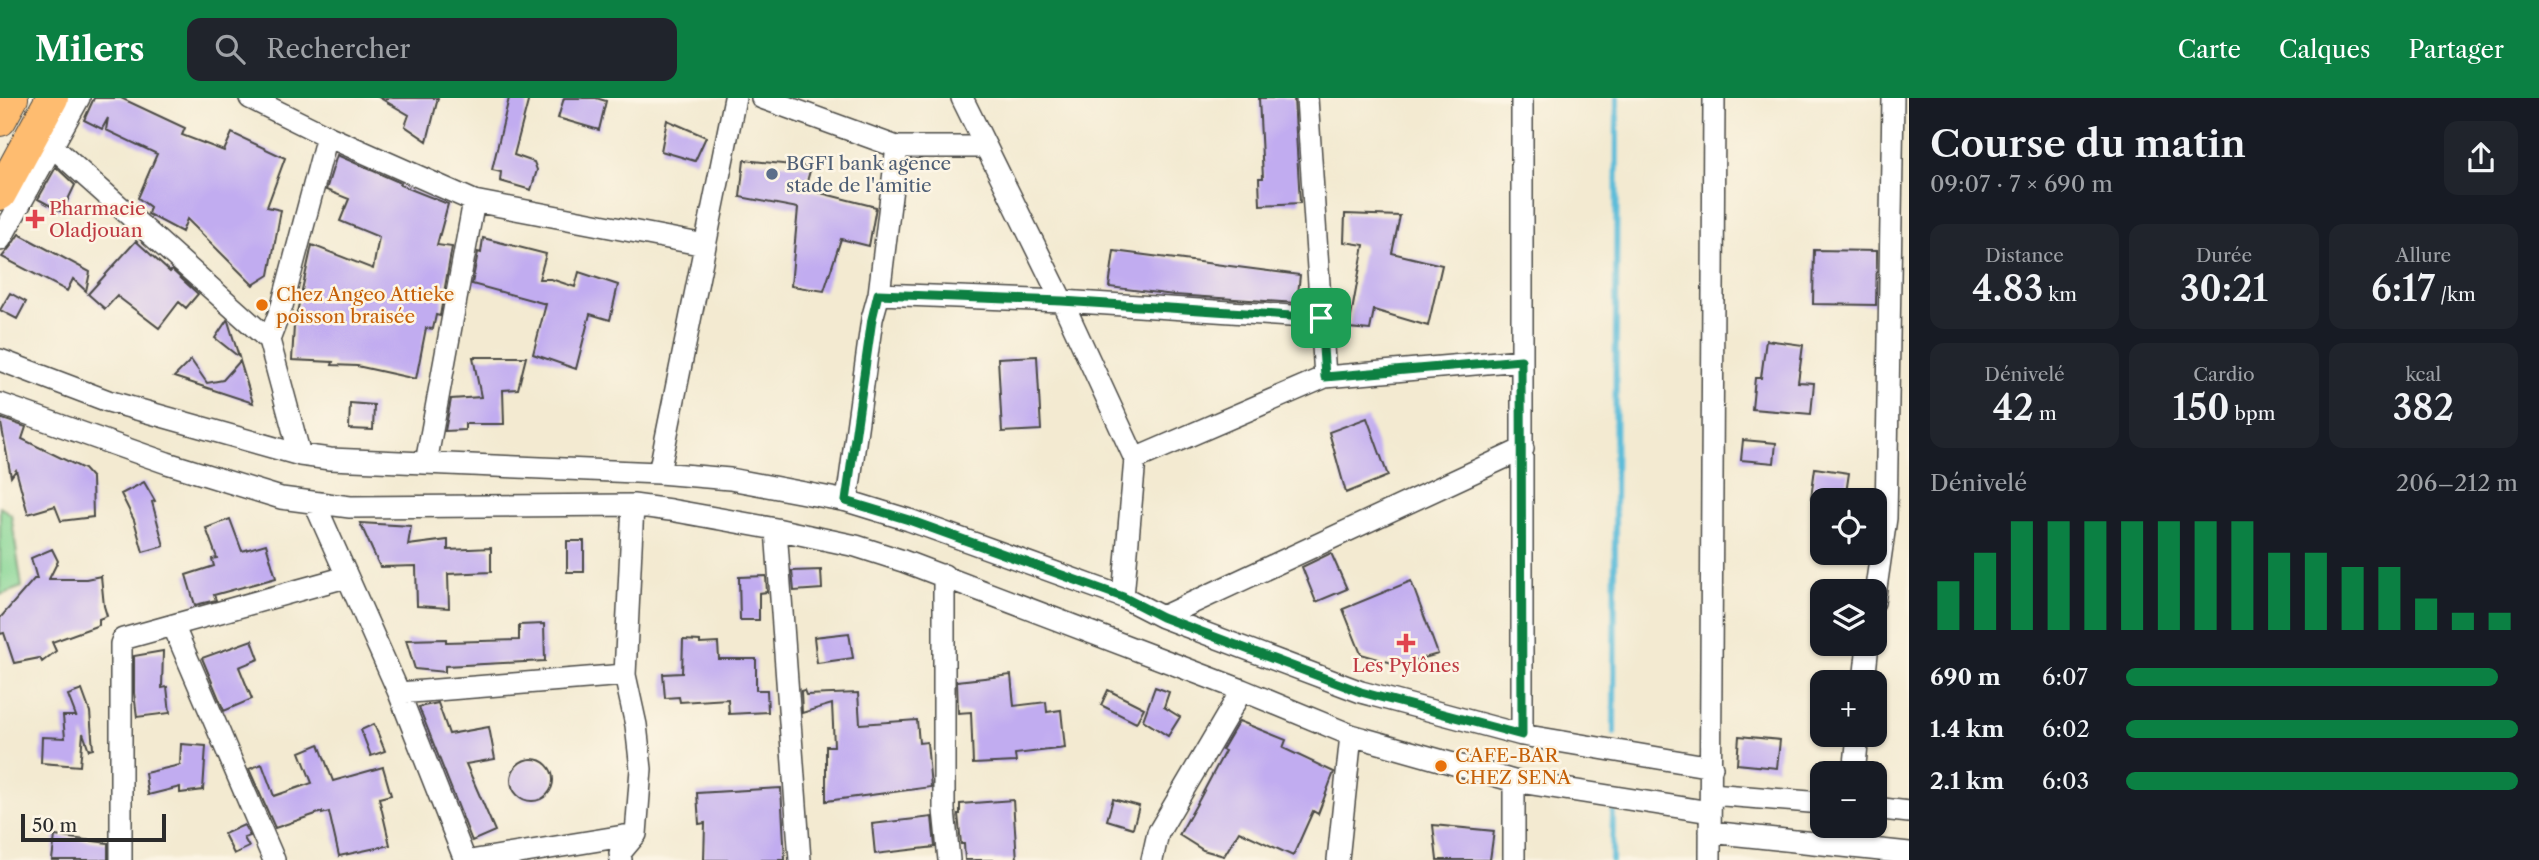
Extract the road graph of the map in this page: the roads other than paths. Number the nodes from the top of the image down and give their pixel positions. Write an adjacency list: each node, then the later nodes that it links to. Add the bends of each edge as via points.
1 (12, 98): 12 (highway)
2 (52, 98): 17 (highway)
3 (79, 98): 15 (street)
4 (250, 98): 13 (street)
5 (735, 98): 20 (street)
6 (762, 98): 14 (street)
7 (962, 98): 16 (street)
8 (1307, 98): 23 (street)
9 (1522, 98): 26 (street)
10 (1714, 98): 49 (street)
11 (1893, 98): 40 (street, via 1886,518)
12 (0, 120)
13 (327, 136): 18 (street); 24 (street)
14 (897, 146): 16 (street); 21 (street)
15 (53, 147): 19 (street); 24 (street)
16 (986, 147): 22 (street)
17 (0, 194)
18 (474, 201): 20 (street); 32 (street)
19 (0, 240)
20 (705, 245): 33 (street)
21 (878, 294): 22 (street); 34 (street)
22 (1062, 301): 23 (street); 31 (street)
23 (1321, 318): 27 (street)
24 (269, 340): 30 (street)
25 (0, 360): 30 (street, via 108,401)
26 (1521, 360): 27 (street); 29 (street)
27 (1325, 377): 31 (street)
28 (0, 404): 35 (street, via 167,463)
29 (1523, 449): 42 (street); 48 (street)
30 (300, 455): 32 (street)
31 (1135, 459): 41 (street)
32 (426, 463): 33 (street)
33 (659, 472): 34 (street, via 730,479)
34 (846, 501): 41 (street)
35 (315, 504): 36 (street, via 350,508); 39 (street)
36 (632, 505): 37 (street); 44 (street)
37 (776, 529): 38 (street, via 856,546); 62 (street)
38 (944, 575): 45 (street); 63 (street)
39 (346, 577): 43 (street); 46 (street)
40 (1877, 579)
41 (1123, 597): 42 (street)
42 (1162, 617): 48 (street, via 1361,692)
43 (173, 625): 57 (street, via 123,639 121,645); 58 (street)
44 (625, 675): 46 (street); 55 (street, via 641,769)
45 (1242, 690): 47 (street); 64 (street, via 1158,832)
46 (399, 693): 59 (street)
47 (1351, 735): 50 (street); 65 (street)
48 (1522, 735): 49 (street)
49 (1712, 767): 54 (street)
50 (1514, 781): 54 (street); 66 (street)
51 (1810, 804): 54 (street)
52 (1887, 809): 53 (street)
53 (1909, 812)
54 (1711, 813): 56 (street); 67 (street)
55 (636, 834): 60 (street); 61 (street, via 620,853)
56 (1909, 853)
57 (121, 860)
58 (274, 860)
59 (465, 860)
60 (476, 860)
61 (621, 860)
62 (800, 860)
63 (948, 860)
64 (1152, 860)
65 (1338, 860)
66 (1514, 860)
67 (1710, 860)

